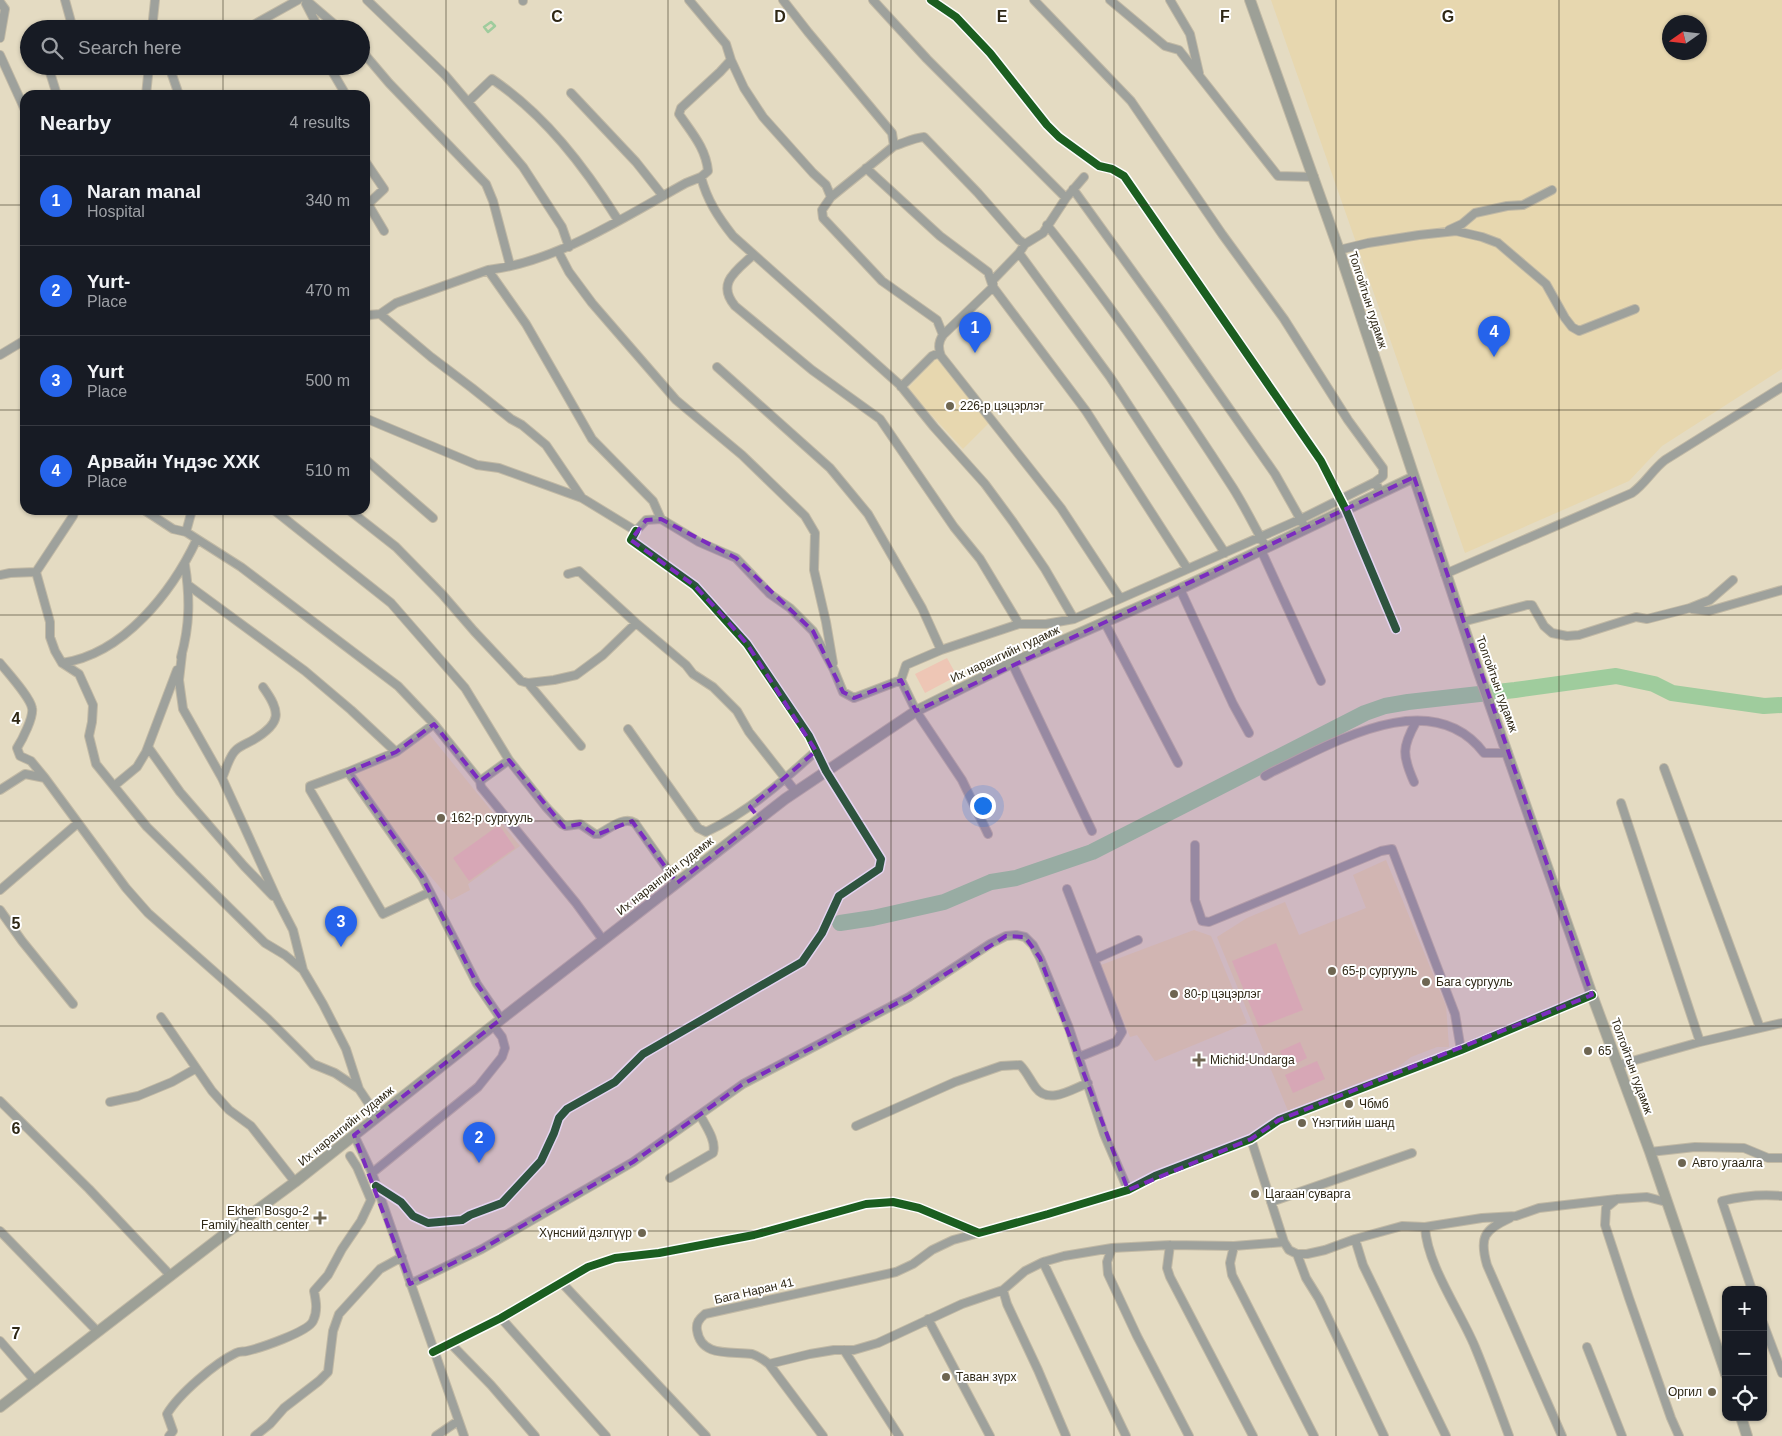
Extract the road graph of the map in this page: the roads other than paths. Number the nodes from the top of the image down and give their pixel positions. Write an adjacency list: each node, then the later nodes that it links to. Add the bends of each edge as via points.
1 (65, 0): 15 (street)
2 (155, 0): 16 (street)
3 (298, 0): 17 (street)
4 (305, 0): 18 (street); 19 (street)
5 (366, 0): 35 (street, via 445,75)
6 (689, 0): 22 (street, via 726,44)
7 (783, 0): 36 (street, via 892,132)
8 (873, 0): 46 (street, via 927,59)
9 (931, 0): 78 (street, via 956,16 1059,137 1099,166 1124,176 1320,461)
10 (1034, 0): 75 (street, via 1131,101 1164,147 1383,468 1384,476)
11 (1110, 0): 24 (street, via 1165,46 1179,50)
12 (1170, 0): 24 (street, via 1190,34)
13 (1250, 0): 41 (main road, Толгойтын гудамж)
14 (0, 2): 20 (street, via 5,9)
15 (71, 20)
16 (153, 20)
17 (262, 20)
18 (315, 20)
19 (329, 20)
20 (0, 38)
21 (0, 55): 34 (street)
22 (731, 60): 39 (street, via 681,108 679,114 703,148 708,171); 45 (street, via 763,117 826,185)
23 (370, 61): 59 (street, via 486,184)
24 (1200, 74): 41 (street, via 1278,176)
25 (51, 75): 29 (street)
26 (148, 75): 30 (street)
27 (171, 75): 31 (street)
28 (334, 75): 32 (street)
29 (55, 90)
30 (147, 90)
31 (177, 90)
32 (343, 90)
33 (571, 93): 44 (street, via 636,162)
34 (20, 99)
35 (468, 102): 49 (street, via 492,79 513,93 551,129); 54 (street, via 523,167 562,227)
36 (894, 146): 38 (street); 53 (street, via 924,137)
37 (370, 168): 47 (street, via 384,189)
38 (866, 168): 45 (street); 61 (street, via 940,236 988,272)
39 (701, 177): 44 (street); 58 (street, via 715,213)
40 (1084, 177): 42 (street)
41 (1314, 177): 55 (main road, Толгойтын гудамж)
42 (1073, 189): 46 (street); 87 (street, via 1276,474)
43 (1552, 190): 52 (street, via 1523,205 1475,213)
44 (663, 196): 49 (street)
45 (831, 197): 65 (street, via 822,210 823,218 882,281 937,320)
46 (1066, 198): 50 (street)
47 (370, 202)
48 (370, 208): 51 (street)
49 (618, 220): 54 (street)
50 (1048, 224): 53 (street, via 1043,233); 90 (street, via 1162,380 1234,490)
51 (384, 232)
52 (1445, 232): 55 (street); 62 (street, via 1456,231 1498,243 1546,284 1565,318 1579,331)
53 (1025, 244): 57 (street)
54 (569, 247): 56 (street)
55 (1339, 250): 74 (main road, Толгойтын гудамж)
56 (558, 251): 59 (street); 117 (street, via 592,303 676,400 742,455 806,516 815,533 814,570)
57 (1019, 253): 61 (street, via 993,280); 93 (street, via 1110,377)
58 (753, 254): 70 (street); 110 (street, via 728,282 729,299 812,370 880,420 980,559)
59 (510, 265): 60 (street)
60 (488, 270): 63 (street, via 396,303); 86 (street, via 526,324 592,439 653,500)
61 (994, 287): 65 (street); 95 (street, via 1086,411)
62 (1635, 309)
63 (380, 314): 64 (street); 77 (street, via 546,445)
64 (370, 315)
65 (944, 335): 67 (street, via 940,340)
66 (20, 343): 68 (street)
67 (939, 353): 70 (street); 104 (street, via 1061,508)
68 (0, 355)
69 (717, 367): 112 (street, via 830,468 868,514 922,608)
70 (901, 387): 106 (street, via 985,484 1045,569)
71 (1782, 387): 98 (street, via 1665,460 1632,493)
72 (370, 420): 77 (street, via 477,465 499,468)
73 (370, 463): 85 (street)
74 (1414, 477): 76 (main road, Их нарангийн гудамж); 98 (main road, Толгойтын гудамж)
75 (1375, 482): 76 (street); 78 (street)
76 (1381, 493): 79 (main road, Их нарангийн гудамж)
77 (582, 498): 88 (street)
78 (1340, 499): 79 (street); 87 (street)
79 (1346, 510): 87 (main road, Их нарангийн гудамж); 111 (street)
80 (72, 515): 96 (street)
81 (152, 515): 89 (street, via 173,529)
82 (191, 515): 89 (street)
83 (280, 515): 132 (street, via 391,603 465,688)
84 (356, 515): 120 (street, via 396,547 521,681)
85 (433, 518)
86 (661, 519): 88 (street, via 646,520); 117 (street, via 699,542 736,558 770,594 813,631)
87 (1303, 524): 90 (street); 92 (main road, Их нарангийн гудамж)
88 (636, 531): 129 (street, via 631,540 695,586 747,644)
89 (186, 532): 91 (street)
90 (1260, 537): 92 (street); 93 (street)
91 (197, 539): 94 (street); 124 (street, via 249,572 398,686)
92 (1264, 549): 102 (main road, Их нарангийн гудамж); 119 (street)
93 (1225, 552): 95 (street)
94 (184, 565): 101 (street); 115 (street, via 159,602 106,649 74,662)
95 (1187, 568): 104 (street)
96 (36, 572): 99 (street); 115 (street, via 50,622 50,637)
97 (568, 574): 108 (street, via 579,571)
98 (1445, 574): 107 (main road, Толгойтын гудамж)
99 (0, 575)
100 (1734, 580): 105 (street, via 1710,600)
101 (188, 585): 113 (street, via 189,624); 130 (street, via 305,671)
102 (1180, 589): 109 (main road, Их нарангийн гудамж); 126 (street)
103 (1782, 590): 105 (street, via 1709,611)
104 (1120, 598): 106 (street)
105 (1690, 608): 107 (street, via 1647,619 1636,617 1567,636 1552,633 1544,626 1532,605)
106 (1074, 619): 110 (street)
107 (1462, 622): 131 (main road, Толгойтын гудамж)
108 (636, 623): 120 (street, via 603,655 576,675); 140 (street, via 737,711)
109 (1105, 623): 116 (main road, Их нарангийн гудамж); 133 (street)
110 (1019, 624): 112 (street)
111 (1396, 629)
112 (941, 650): 118 (street, via 906,665)
113 (182, 654): 128 (street); 139 (street, via 179,680 183,709)
114 (0, 663): 138 (street, via 33,709 17,748 20,756 30,761)
115 (62, 663): 143 (street, via 80,674 92,705 89,736 96,764)
116 (1012, 663): 122 (main road, Их нарангийн гудамж); 150 (street)
117 (834, 670): 118 (street, via 843,692 854,698)
118 (901, 680): 122 (street)
119 (1321, 681)
120 (528, 683): 127 (street)
121 (262, 687): 139 (street, via 277,710 274,723 263,734 235,750)
122 (916, 711): 135 (main road, Их нарангийн гудамж); 151 (street, via 962,780)
123 (1416, 722): 131 (street, via 1434,722 1454,728 1472,740 1484,754); 137 (street, via 1373,727 1348,735); 142 (street, via 1406,741 1408,768)
124 (434, 724): 130 (street); 141 (street)
125 (628, 728): 147 (street, via 698,828 706,832)
126 (1249, 733)
127 (581, 746)
128 (148, 747): 143 (street, via 137,767); 157 (street, via 180,792)
129 (816, 751): 135 (street); 140 (street)
130 (396, 752): 136 (street)
131 (1508, 753): 163 (main road, Толгойтын гудамж)
132 (509, 760): 141 (street); 153 (street, via 546,807 566,826 580,824 599,834 626,820 635,823)
133 (1178, 763)
134 (1664, 768): 168 (street)
135 (826, 771): 145 (main road, Их нарангийн гудамж); 190 (street, via 880,859 879,869 839,896 822,933 802,962 643,1054 615,1082 567,1109 559,1118 541,1161 502,1203 462,1220 428,1223 413,1216 401,1202)
136 (348, 772): 156 (street); 156 (street, via 312,785 310,790 383,914)
137 (1265, 776)
138 (45, 778): 144 (street, via 25,774); 149 (street)
139 (222, 778): 157 (street)
140 (785, 779): 145 (street); 147 (street)
141 (480, 781): 159 (street, via 480,788)
142 (1414, 782)
143 (114, 786): 162 (street, via 147,827 265,943)
144 (0, 790)
145 (796, 792): 148 (main road, Их нарангийн гудамж)
146 (1621, 803): 169 (street)
147 (750, 807): 148 (street)
148 (760, 819): 153 (main road, Их нарангийн гудамж)
149 (78, 823): 155 (street); 175 (street, via 148,913 268,1019 313,1064 335,1073)
150 (1092, 831)
151 (988, 834)
152 (1195, 845): 170 (street, via 1195,900 1202,921 1209,922 1392,849 1455,1014)
153 (677, 883): 159 (main road, Их нарангийн гудамж)
154 (1067, 888): 161 (street)
155 (0, 890)
156 (430, 892): 166 (street)
157 (278, 901): 162 (street, via 293,930)
158 (0, 910): 164 (street)
159 (603, 940): 166 (main road, Их нарангийн гудамж)
160 (1138, 940): 161 (street)
161 (1095, 959): 171 (street, via 1122,1032 1116,1042)
162 (303, 970): 175 (street, via 346,1049)
163 (1592, 995): 170 (street); 172 (main road, Толгойтын гудамж)
164 (73, 1004)
165 (161, 1017): 173 (street)
166 (497, 1022): 179 (main road, Их нарангийн гудамж); 187 (street, via 505,1048 502,1057 478,1087)
167 (1782, 1023): 168 (street)
168 (1760, 1028): 169 (street)
169 (1700, 1042): 172 (street)
170 (1461, 1050): 182 (street, via 1279,1120)
171 (1080, 1057): 174 (street); 178 (street, via 1040,958 1025,937 1006,936 909,997 743,1084)
172 (1618, 1065): 183 (main road, Толгойтын гудамж)
173 (195, 1069): 177 (street, via 138,1096); 189 (street, via 229,1110 251,1126)
174 (1088, 1083): 180 (street, via 1054,1096 1045,1096 1020,1065 1001,1066 955,1082); 191 (street, via 1104,1134)
175 (359, 1089): 179 (street)
176 (0, 1101): 208 (street)
177 (110, 1102)
178 (700, 1115): 188 (street, via 711,1138 713,1153); 210 (street, via 633,1162 482,1249)
179 (377, 1116): 181 (main road, Их нарангийн гудамж)
180 (856, 1126)
181 (354, 1135): 187 (street); 189 (main road, Их нарангийн гудамж)
182 (1251, 1139): 191 (street, via 1155,1176); 194 (street)
183 (1650, 1152): 186 (street, via 1695,1147 1744,1148 1768,1158); 195 (main road, Толгойтын гудамж)
184 (1412, 1153): 194 (street)
185 (350, 1156): 229 (street, via 371,1200 328,1275 314,1291 317,1305 313,1322 305,1330 238,1352 211,1370 167,1414 172,1431)
186 (1782, 1158)
187 (372, 1173): 190 (street)
188 (670, 1178)
189 (295, 1182): 208 (main road, Их нарангийн гудамж)
190 (376, 1186): 206 (street)
191 (1128, 1190): 199 (street)
192 (1782, 1196): 211 (street, via 1738,1197 1722,1201)
193 (1617, 1199): 195 (street, via 1647,1197); 196 (street, via 1539,1208); 249 (street, via 1606,1208 1606,1225)
194 (1271, 1202): 201 (street)
195 (1666, 1202): 222 (main road, Толгойтын гудамж)
196 (1516, 1216): 197 (street); 247 (street, via 1492,1226 1484,1239 1483,1252)
197 (1425, 1227): 200 (street, via 1402,1226); 246 (street, via 1430,1254 1474,1346)
198 (0, 1231): 216 (street)
199 (979, 1233): 209 (street, via 918,1208 893,1202 866,1204 754,1235 615,1258 588,1267); 223 (street, Бага Наран 41, via 953,1240 896,1272 705,1314 700,1318 696,1326 703,1345 712,1350 755,1355)
200 (1355, 1239): 205 (street, via 1324,1250); 245 (street, via 1363,1265)
201 (1284, 1242): 203 (street); 205 (street)
202 (1170, 1245): 203 (street); 204 (street); 242 (street, via 1167,1268 1170,1277)
203 (1234, 1246): 243 (street, via 1230,1263 1232,1275)
204 (1112, 1248): 207 (street); 241 (street, via 1107,1262 1108,1274)
205 (1296, 1254): 244 (street)
206 (402, 1257): 210 (street); 230 (street, via 380,1269 339,1314 333,1331 328,1372)
207 (1043, 1262): 212 (street, via 1025,1271); 240 (street)
208 (171, 1276): 216 (main road, Их нарангийн гудамж)
209 (562, 1283): 213 (street); 235 (street)
210 (410, 1284): 221 (street)
211 (1751, 1286)
212 (1003, 1290): 214 (street); 239 (street)
213 (501, 1318): 218 (street); 234 (street)
214 (928, 1319): 220 (street, via 878,1343); 238 (street)
215 (1766, 1331): 224 (street)
216 (98, 1332): 225 (main road, Их нарангийн гудамж)
217 (0, 1341): 225 (street)
218 (451, 1344): 221 (street); 233 (street, via 492,1385)
219 (1587, 1347): 248 (street)
220 (844, 1350): 223 (street); 237 (street)
221 (434, 1352): 227 (street)
222 (1722, 1363)
223 (770, 1364): 236 (street)
224 (1782, 1373)
225 (35, 1380): 226 (main road, Их нарангийн гудамж)
226 (0, 1407)
227 (458, 1421): 231 (street); 232 (street)
228 (1742, 1421): 250 (main road)
229 (169, 1436)
230 (255, 1436)
231 (436, 1436)
232 (464, 1436)
233 (535, 1436)
234 (606, 1436)
235 (706, 1436)
236 (823, 1436)
237 (899, 1436)
238 (990, 1436)
239 (1066, 1436)
240 (1126, 1436)
241 (1189, 1436)
242 (1253, 1436)
243 (1314, 1436)
244 (1384, 1436)
245 (1446, 1436)
246 (1509, 1436)
247 (1562, 1436)
248 (1622, 1436)
249 (1679, 1436)
250 (1747, 1436)

